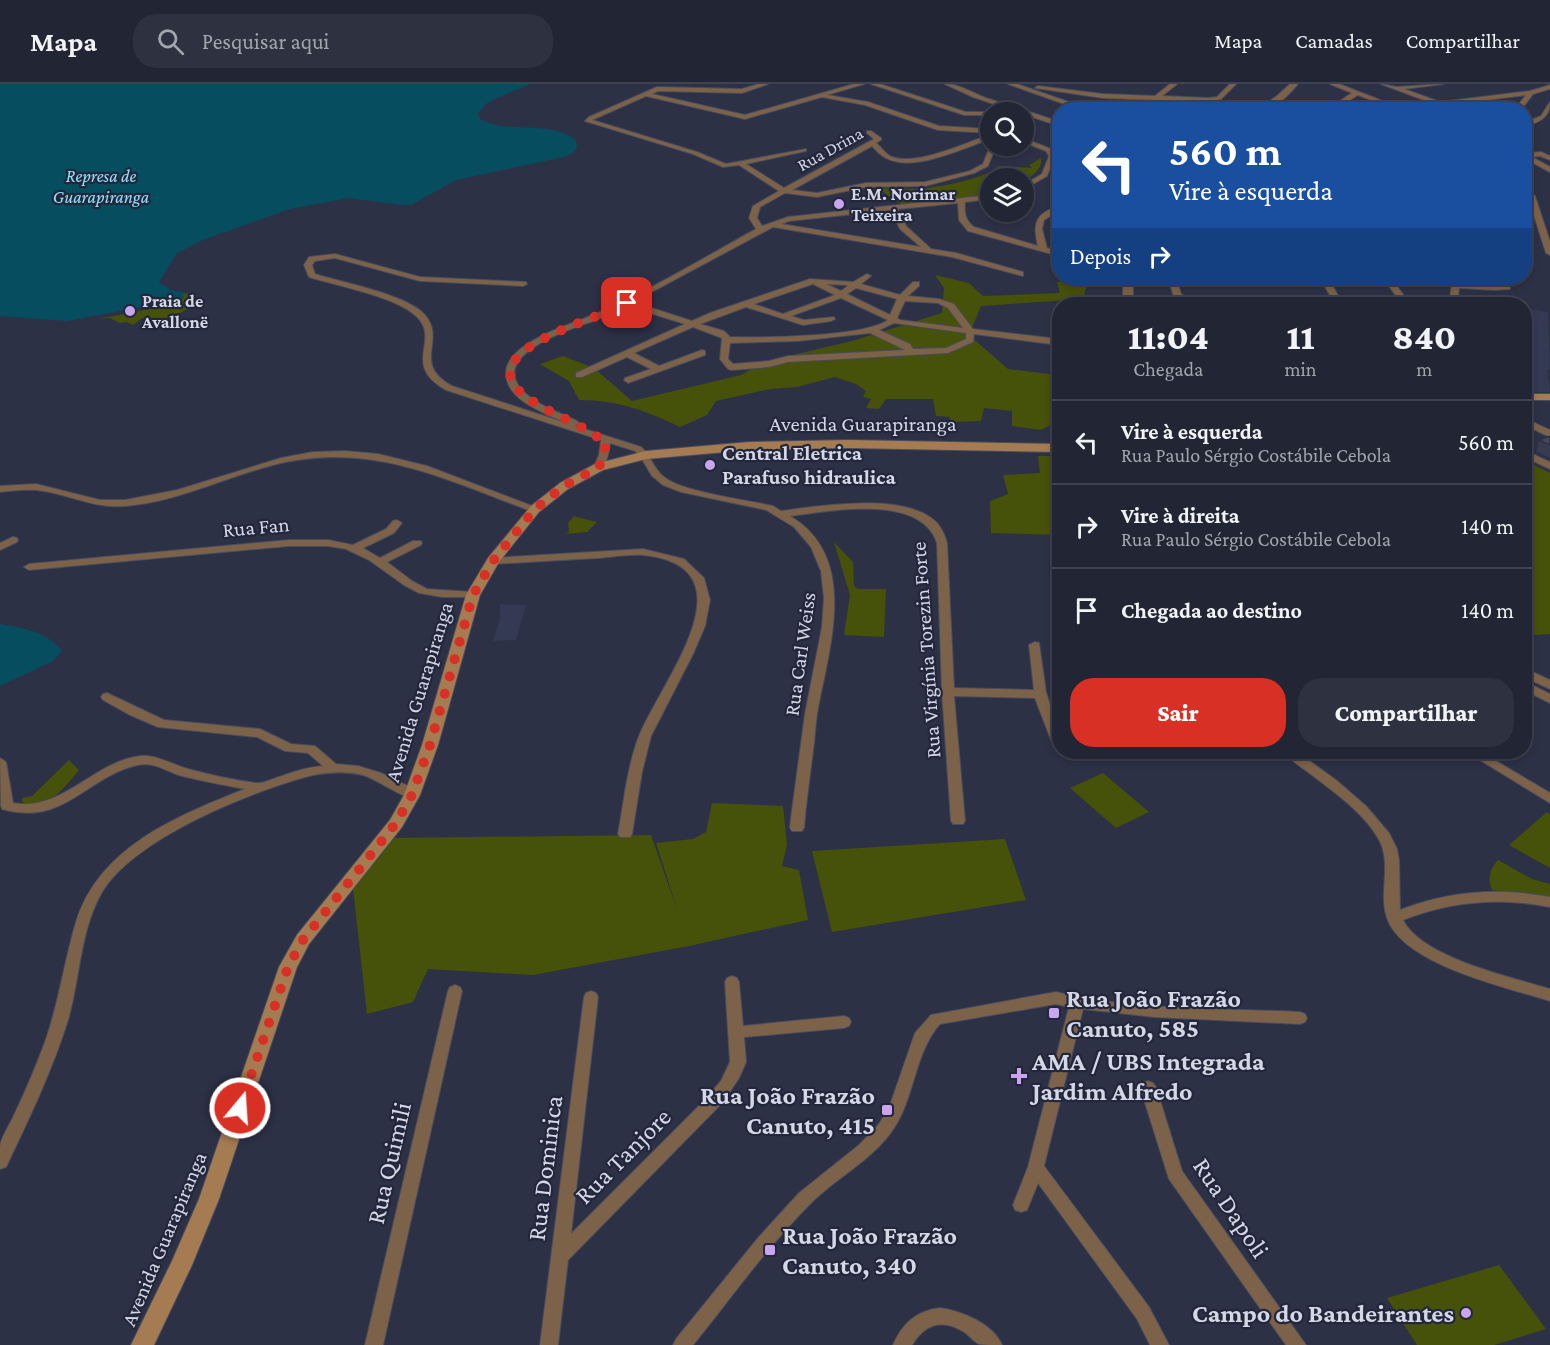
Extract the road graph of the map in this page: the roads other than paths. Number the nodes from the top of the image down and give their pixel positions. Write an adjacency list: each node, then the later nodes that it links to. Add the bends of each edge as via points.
1 (765, 84): 19 (street, via 742,91 669,88)
2 (861, 84): 20 (street)
3 (874, 84): 31 (street, via 966,114)
4 (948, 84): 22 (street)
5 (1011, 84): 16 (street)
6 (1048, 84): 13 (street)
7 (1174, 84): 21 (street)
8 (1233, 84): 21 (street, via 1217,99)
9 (1294, 84): 24 (street)
10 (1333, 84): 17 (street)
11 (1384, 84): 15 (street)
12 (1440, 84): 15 (street)
13 (1038, 87): 16 (street); 21 (street)
14 (1550, 87): 18 (street)
15 (1393, 88): 27 (street)
16 (1030, 91): 23 (street)
17 (1357, 93): 25 (street); 26 (street)
18 (1532, 93): 28 (street); 29 (street)
19 (644, 94): 20 (street, via 745,117); 47 (street, via 588,121 725,166)
20 (821, 96): 35 (street, via 866,103)
21 (1156, 98)
22 (991, 102)
23 (1064, 102)
24 (1273, 102)
25 (1342, 102)
26 (1380, 102)
27 (1432, 102)
28 (1455, 102)
29 (1524, 102)
30 (1550, 104): 34 (street, via 1543,117)
31 (980, 113)
32 (1034, 115): 33 (street)
33 (1052, 121)
34 (1532, 122)
35 (938, 128): 36 (street); 41 (street)
36 (980, 130)
37 (869, 132): 39 (street, Rua Drina, via 879,138)
38 (980, 139): 41 (street)
39 (872, 143): 41 (street, via 888,158 899,160 922,159); 50 (street, Rua Drina)
40 (1034, 144): 49 (street, via 1049,150 1052,156 1045,175)
41 (944, 145)
42 (804, 150): 47 (street)
43 (1532, 155): 45 (street)
44 (989, 156): 50 (street, via 984,167 930,183 866,185 825,194)
45 (1550, 158)
46 (1532, 160): 48 (street)
47 (742, 164): 50 (street)
48 (1550, 170)
49 (1034, 182)
50 (783, 191): 57 (street, Rua Drina, via 755,209 753,218)
51 (980, 198): 53 (street)
52 (1532, 199): 61 (street)
53 (962, 201): 54 (street); 58 (street, via 962,221 971,229)
54 (894, 208): 56 (street, via 803,216); 59 (street, via 903,227)
55 (1052, 211): 58 (street, via 1039,221)
56 (772, 225): 57 (street); 59 (street)
57 (761, 230): 72 (street)
58 (1043, 249): 60 (street)
59 (929, 251): 62 (street)
60 (1052, 252)
61 (1550, 253)
62 (1020, 274)
63 (867, 276): 67 (street)
64 (813, 281): 67 (street); 70 (street); 73 (street)
65 (523, 284): 92 (street, via 420,279 328,255 312,259 308,265 312,275 392,301 420,315 431,336 428,368 448,388)
66 (916, 284): 71 (street)
67 (854, 285): 70 (street); 71 (street)
68 (1474, 285): 69 (street, via 1498,289)
69 (1506, 285)
70 (841, 295): 74 (street); 76 (street)
71 (902, 298): 76 (street); 79 (street, via 947,304)
72 (627, 303): 77 (street); 92 (street, via 536,342 511,366 514,385 524,397)
73 (746, 304): 74 (street); 77 (street)
74 (784, 316): 75 (street, via 803,323)
75 (831, 319)
76 (894, 320): 78 (street); 79 (street)
77 (696, 325): 80 (street, via 721,333); 84 (street)
78 (871, 330): 80 (street, via 807,339); 83 (street, via 907,346)
79 (970, 332): 81 (street); 83 (street, via 969,340 948,350)
80 (726, 340): 83 (street, via 724,359 731,367 788,359)
81 (1052, 341)
82 (702, 353): 85 (street)
83 (906, 353)
84 (629, 354): 85 (street); 86 (street)
85 (658, 369): 87 (street)
86 (579, 375)
87 (628, 380)
88 (1532, 397): 89 (main road)
89 (1550, 397)
90 (1532, 425): 91 (street)
91 (1550, 435)
92 (594, 436): 93 (street)
93 (606, 440): 95 (street); 98 (street)
94 (1052, 446): 95 (main road, Avenida Guarapiranga, via 849,444)
95 (646, 454): 98 (main road, Avenida Guarapiranga); 101 (street, Rua Carl Weiss, via 656,475 668,484)
96 (1532, 457): 97 (street)
97 (1550, 466)
98 (599, 467): 100 (main road, Avenida Guarapiranga, via 564,486)
99 (0, 489): 100 (street, via 35,487 89,502 127,503 183,492 270,463 315,455 356,454 434,473)
100 (535, 509): 107 (main road, Avenida Guarapiranga)
101 (782, 514): 115 (street, Rua Virgínia Torezin Forte, via 882,508 913,514 933,524 942,543); 128 (street, Rua Carl Weiss, via 798,525 816,547 824,564 831,600)
102 (397, 523): 106 (street, via 390,531)
103 (13, 540): 105 (street)
104 (417, 543): 108 (street)
105 (0, 548)
106 (355, 548): 108 (street, Rua Fan); 109 (street, Rua Fan, via 324,542 289,543)
107 (493, 561): 110 (main road, Avenida Guarapiranga); 129 (street, via 643,552 681,559 699,575 705,589 703,618 645,735)
108 (379, 562): 110 (street, Rua Fan, via 421,590)
109 (29, 567)
110 (473, 595): 125 (main road, Avenida Guarapiranga)
111 (1035, 645): 116 (street)
112 (1532, 676): 113 (street)
113 (1550, 685)
114 (1532, 689): 118 (street)
115 (948, 692): 116 (street); 127 (street, Rua Virgínia Torezin Forte)
116 (1040, 694): 119 (street)
117 (107, 697): 123 (street, via 162,724 260,733 289,748 311,749)
118 (1550, 699)
119 (1052, 730)
120 (1299, 759): 131 (street, via 1366,815 1390,848)
121 (1484, 759): 126 (street)
122 (0, 762): 124 (street, via 8,806 17,809 34,810 58,801 140,760)
123 (333, 768): 124 (street); 125 (street, via 360,769 379,775)
124 (261, 788): 141 (street, via 147,841 127,855 95,892 42,1074)
125 (412, 795): 145 (main road, Avenida Guarapiranga, via 396,823 303,940 288,967 209,1199)
126 (1550, 799)
127 (958, 821)
128 (797, 828)
129 (625, 834)
130 (1550, 902): 131 (street, via 1484,894 1462,896)
131 (1394, 918): 134 (street, via 1403,934 1429,952)
132 (732, 982): 139 (street)
133 (455, 992): 146 (street, Rua Quimili)
134 (1550, 995)
135 (591, 997): 144 (street, Rua Dominica)
136 (1077, 1004): 137 (street); 142 (street); 148 (street, via 1056,998 936,1019 923,1033 897,1109 885,1129 805,1198)
137 (1300, 1018)
138 (844, 1022): 139 (street)
139 (737, 1032): 144 (street, Rua Tanjore, via 736,1072 726,1086)
140 (1148, 1087): 152 (street, Rua Dapoli, via 1175,1174)
141 (0, 1162)
142 (1036, 1167): 143 (street); 151 (street, via 1143,1312)
143 (1021, 1205)
144 (561, 1255): 147 (street, Rua Dominica)
145 (142, 1345)
146 (374, 1345)
147 (549, 1345)
148 (682, 1345)
149 (902, 1345): 150 (street, via 919,1322 943,1317 963,1321)
150 (993, 1345)
151 (1160, 1345)
152 (1297, 1345)

